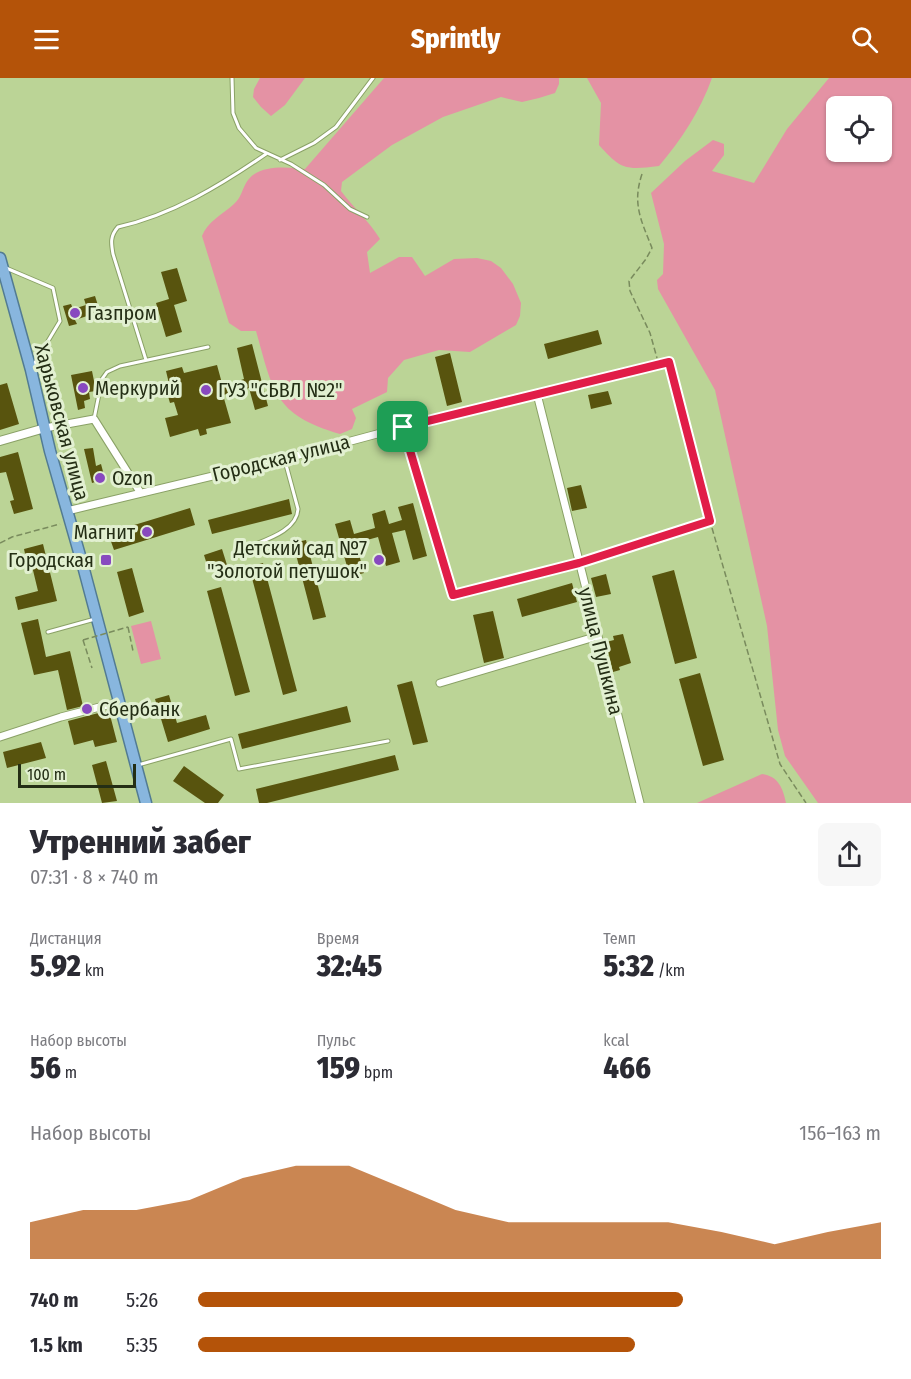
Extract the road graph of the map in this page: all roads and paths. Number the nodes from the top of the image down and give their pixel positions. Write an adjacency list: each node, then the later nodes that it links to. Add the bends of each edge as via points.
1 (232, 78): 3 (lane, via 233,112 239,128)
2 (373, 78): 4 (lane, via 336,127)
3 (266, 154): 4 (lane); 9 (lane, via 218,186 172,209 118,227 112,234 113,255)
4 (280, 160): 6 (lane, via 324,185 350,209)
5 (642, 174): 10 (path, via 636,199 652,248 629,281 651,333)
6 (367, 218)
7 (1, 262): 11 (highway, Харьковская улица); 11 (lane, via 53,288 60,321)
8 (208, 347): 9 (lane)
9 (146, 360): 13 (lane, via 107,372)
10 (659, 364): 12 (street, Городская улица); 20 (street, Городская улица, via 669,362)
11 (31, 370): 15 (highway, Харьковская улица)
12 (537, 394): 14 (street, Городская улица); 23 (street, улица Пушкина)
13 (94, 419): 15 (street); 18 (street)
14 (403, 427): 17 (street, Городская улица); 23 (street, via 453,595)
15 (45, 428): 16 (street); 19 (highway, Харьковская улица)
16 (0, 441)
17 (284, 459): 18 (street, Городская улица); 22 (lane, via 298,516 273,537)
18 (140, 492): 19 (street, Городская улица)
19 (68, 517): 21 (path); 24 (highway, Харьковская улица)
20 (710, 521): 23 (street); 36 (path, via 780,764)
21 (0, 543)
22 (251, 546)
23 (579, 563): 26 (street, улица Пушкина)
24 (97, 618): 25 (lane); 30 (highway, Харьковская улица)
25 (48, 632)
26 (598, 636): 29 (street); 35 (street, улица Пушкина)
27 (133, 651): 28 (path, bridge, via 128,627 83,640)
28 (92, 668)
29 (440, 683)
30 (119, 702): 31 (street); 33 (highway, Харьковская улица)
31 (0, 737)
32 (388, 741): 33 (lane, via 239,769 231,739)
33 (136, 766): 34 (highway, Харьковская улица)
34 (146, 803)
35 (640, 803)
36 (806, 803)

